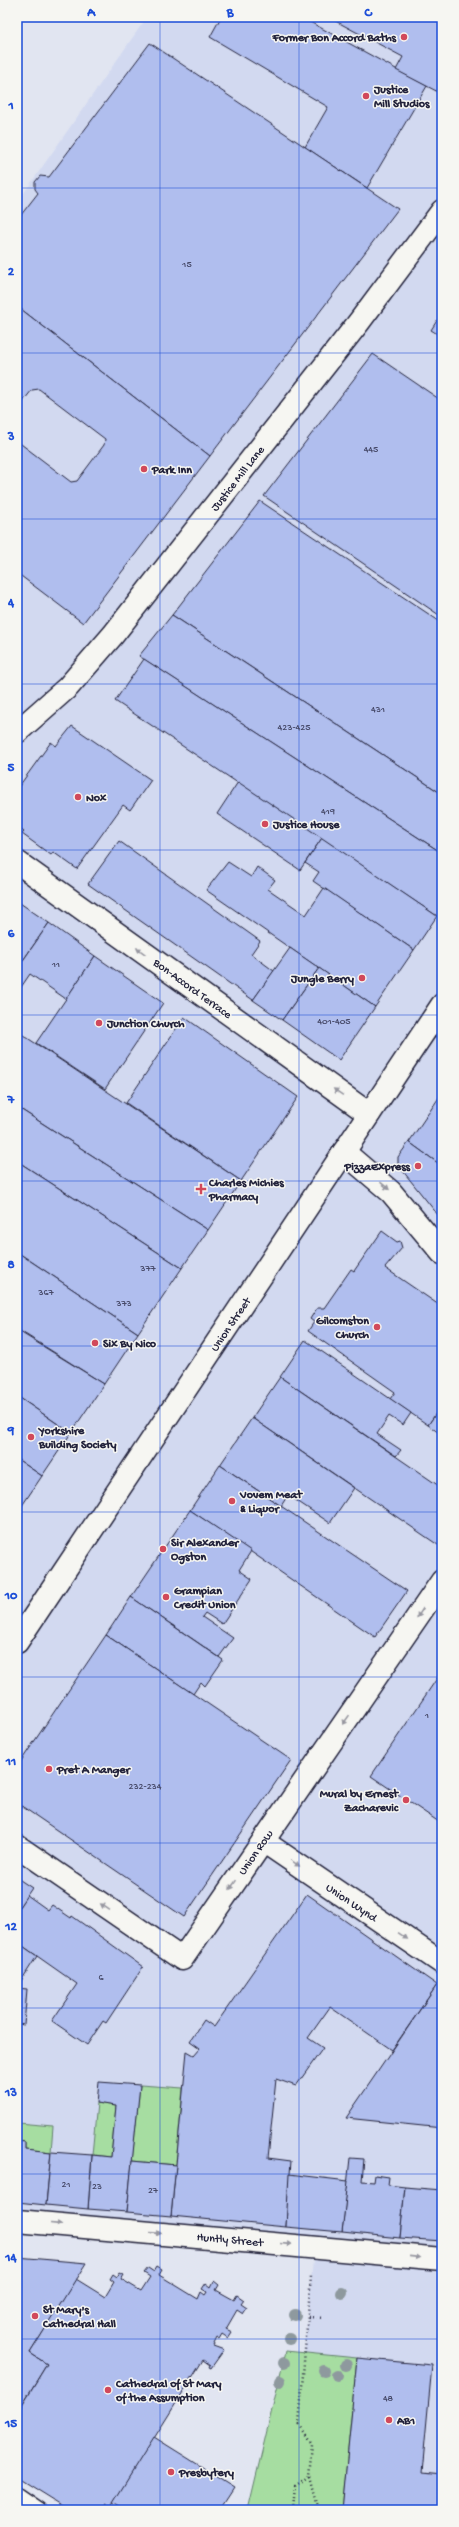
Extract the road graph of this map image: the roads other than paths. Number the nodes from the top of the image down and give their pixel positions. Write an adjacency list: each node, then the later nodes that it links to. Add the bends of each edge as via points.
1 (442, 211): 2 (street, Justice Mill Lane, via 360,322 113,635 68,687)
2 (18, 730)
3 (17, 862): 5 (street, Bon-Accord Terrace, one-way to 3)
4 (442, 1005): 5 (street, Union Street)
5 (369, 1114): 6 (street, Union Street)
6 (344, 1152): 7 (street, one-way to 7, via 391,1192); 9 (street, Union Street)
7 (442, 1253)
8 (442, 1580): 10 (street, Union Row, one-way to 10)
9 (17, 1642)
10 (263, 1841): 11 (street, Union Row, one-way to 11, via 182,1959); 12 (street, Union Wynd, one-way to 12)
11 (17, 1846)
12 (442, 1963)
13 (17, 2221): 14 (street, Huntly Street, one-way to 14, via 314,2246)
14 (442, 2260)
15 (17, 2495): 16 (lane)
16 (39, 2510)

